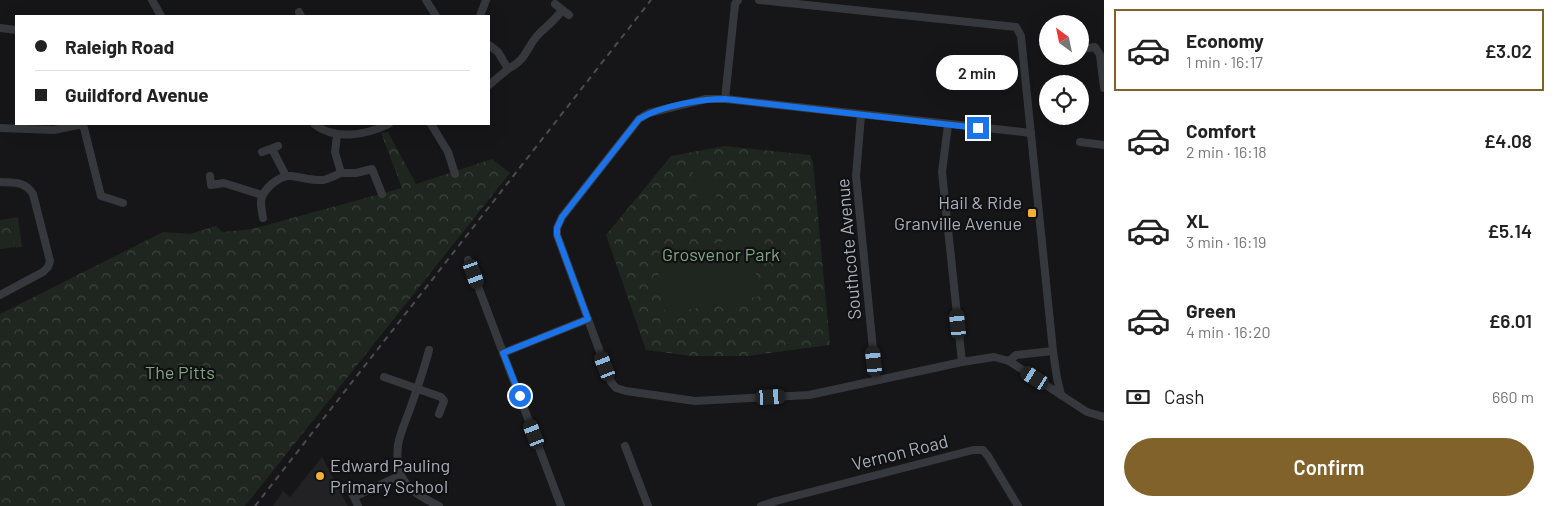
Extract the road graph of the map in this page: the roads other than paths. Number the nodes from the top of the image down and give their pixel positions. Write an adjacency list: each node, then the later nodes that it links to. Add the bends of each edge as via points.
1 (152, 0): 7 (street)
2 (426, 0): 8 (street)
3 (486, 0): 9 (street)
4 (738, 0): 17 (street)
5 (759, 0): 26 (street, via 1016,27 1021,36)
6 (554, 4): 14 (street, via 565,12 535,38 524,58)
7 (160, 15)
8 (432, 15)
9 (480, 15)
10 (0, 28): 11 (street)
11 (15, 30)
12 (490, 47): 14 (street, via 498,52)
13 (1089, 48): 16 (street, via 1095,47 1100,55)
14 (508, 69): 15 (street)
15 (490, 84)
16 (1104, 88)
17 (725, 99): 18 (street); 42 (street, via 706,99 649,113 639,119 562,217 557,235)
18 (861, 115): 19 (street); 49 (street, Southcote Avenue, via 856,176)
19 (948, 124): 26 (street); 47 (street, via 942,172)
20 (78, 125): 25 (street, via 54,130)
21 (83, 125): 38 (street, via 101,196)
22 (315, 125): 27 (street)
23 (386, 125): 27 (street, via 371,131)
24 (432, 125): 32 (street, via 448,152)
25 (0, 128)
26 (1031, 133): 44 (street)
27 (337, 135): 31 (street, via 336,152)
28 (1080, 142): 29 (street)
29 (1104, 145)
30 (262, 152): 34 (street, via 275,147)
31 (341, 173): 34 (street, via 324,180); 36 (street, via 356,173 371,165)
32 (455, 174)
33 (210, 176): 37 (street, via 210,189 224,183)
34 (286, 176): 37 (street, via 270,185)
35 (0, 182): 41 (street, via 20,184 33,194 50,261 43,272)
36 (382, 194)
37 (262, 195): 39 (street)
38 (123, 203)
39 (263, 218)
40 (468, 260): 45 (street)
41 (0, 295)
42 (588, 319): 45 (street); 49 (street, via 611,382 616,388 626,391 695,401 809,395)
43 (429, 350): 50 (street)
44 (1053, 351): 46 (street, via 1016,355); 51 (street)
45 (503, 353): 61 (street)
46 (1010, 361): 47 (street, via 994,357); 51 (street)
47 (962, 362): 49 (street)
48 (384, 377): 50 (street)
49 (876, 380)
50 (418, 389): 52 (street, via 441,397 444,402); 55 (street, via 398,444)
51 (1061, 395): 53 (street, via 1087,412)
52 (439, 414)
53 (1104, 417)
54 (625, 446): 62 (street)
55 (401, 475): 57 (street); 60 (street, via 417,494)
56 (348, 487): 57 (street)
57 (354, 497): 59 (street)
58 (777, 503): 63 (street, Vernon Road); 64 (street, Vernon Road, via 983,450)
59 (358, 506)
60 (439, 506)
61 (561, 506)
62 (648, 506)
63 (761, 506)
64 (1018, 506)

